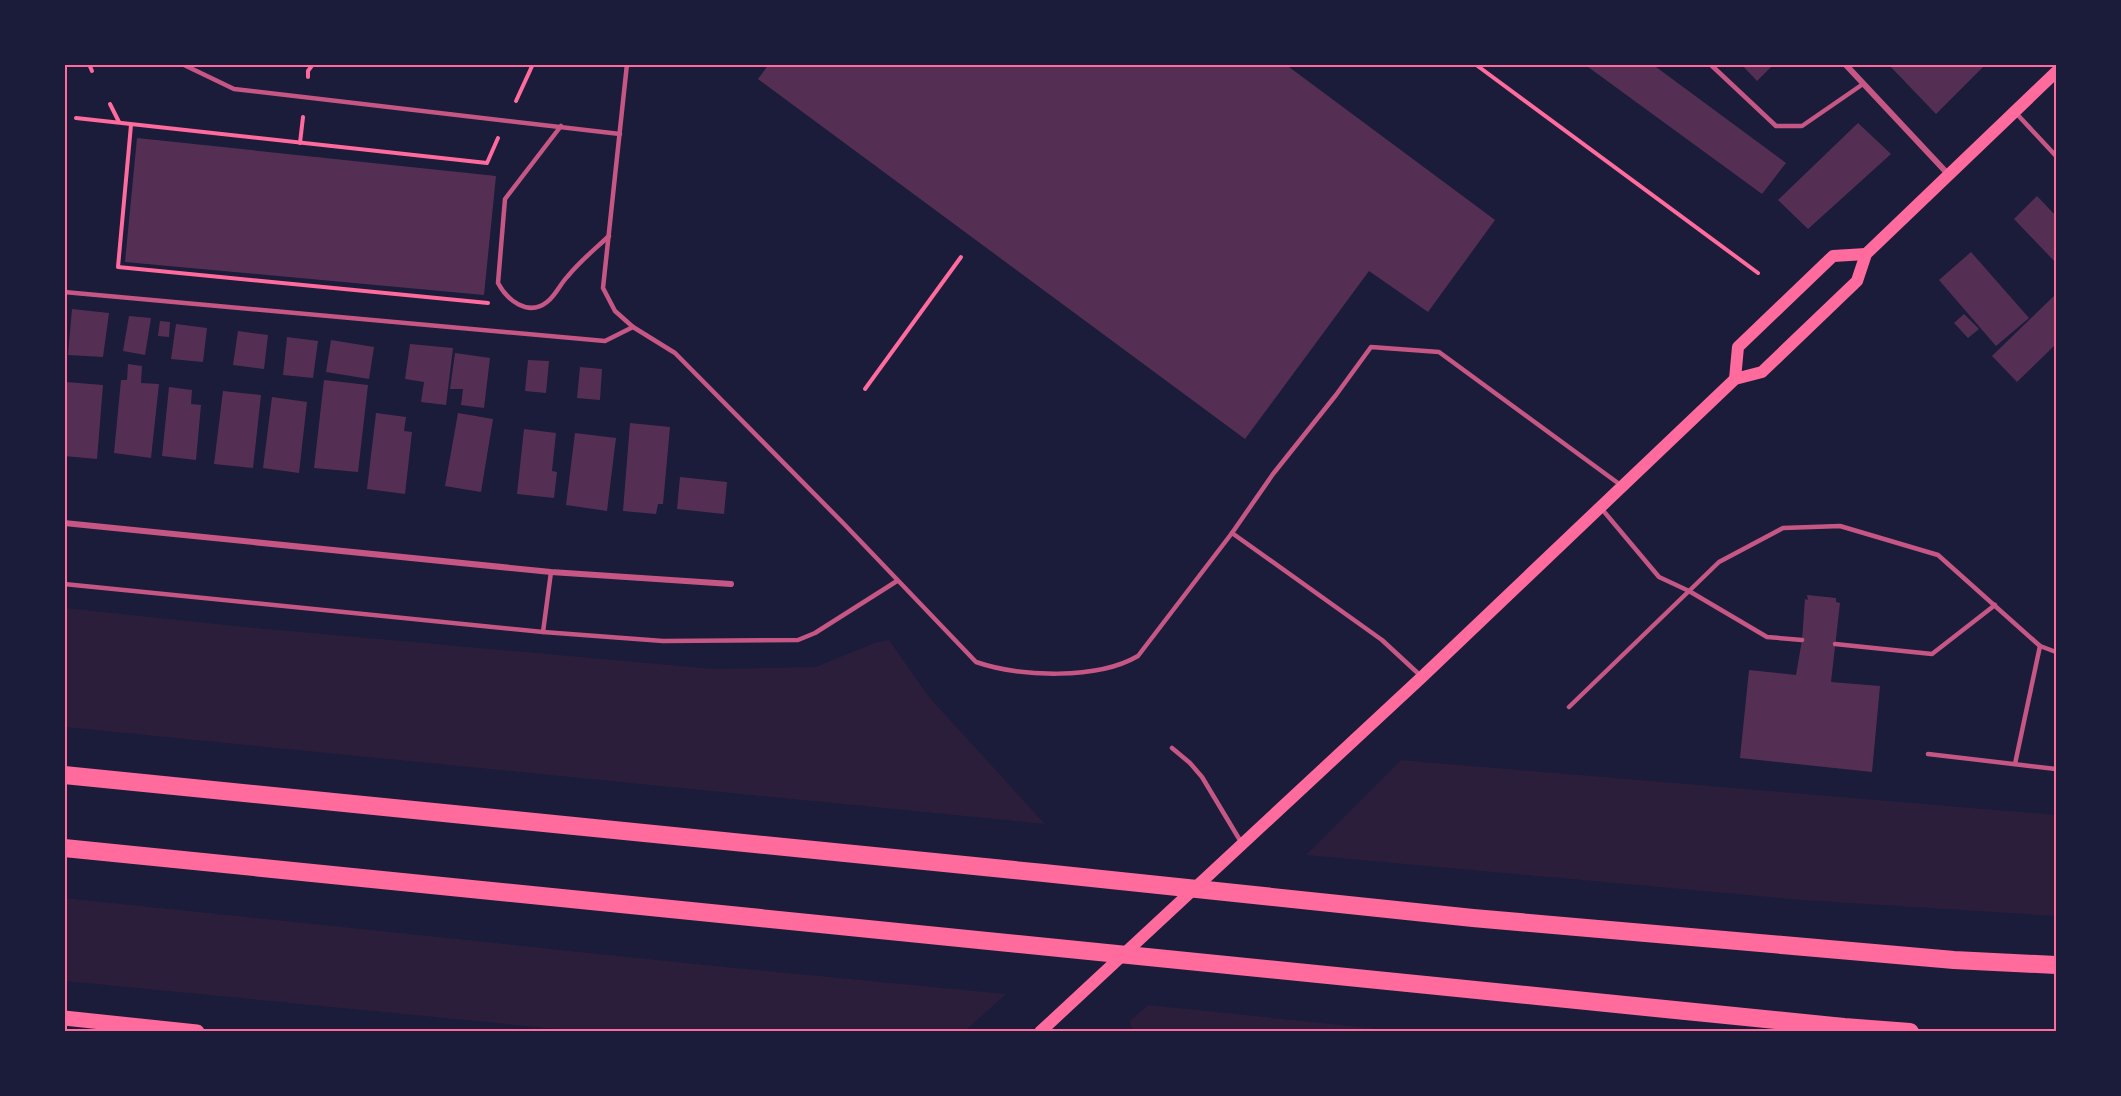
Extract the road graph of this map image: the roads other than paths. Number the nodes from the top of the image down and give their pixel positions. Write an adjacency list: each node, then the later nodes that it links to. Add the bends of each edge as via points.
1 (182, 64): 8 (lane, via 234,89)
2 (627, 64): 9 (lane)
3 (1710, 64): 6 (lane, via 1776,126 1802,126)
4 (1845, 64): 6 (street)
5 (2056, 72): 7 (main road)
6 (1863, 84): 11 (street)
7 (2015, 112): 10 (lane); 11 (main road)
8 (561, 126): 9 (lane); 12 (lane, via 506,199 498,283 512,302 539,307)
9 (620, 134): 12 (lane)
10 (2056, 156)
11 (1949, 175): 13 (main road)
12 (609, 236): 15 (lane, via 603,288 615,311)
13 (1866, 254): 16 (main road, via 1857,281 1779,356 1762,372); 16 (main road, via 1833,256 1738,347)
14 (64, 292): 15 (lane, via 605,341)
15 (633, 327): 22 (lane, via 675,353)
16 (1735, 379): 17 (main road)
17 (1622, 486): 18 (main road); 20 (lane, via 1439,352 1371,346)
18 (1600, 507): 25 (lane, via 1659,577); 32 (main road)
19 (64, 523): 21 (street)
20 (1232, 533): 22 (lane, via 1138,656 1124,664 1086,673 1038,672 976,662); 32 (lane, via 1382,640)
21 (551, 572): 24 (street); 27 (lane)
22 (897, 581): 27 (lane, via 798,640 663,641)
23 (64, 584): 27 (lane)
24 (732, 584)
25 (1689, 591): 26 (lane, via 1719,562 1783,528 1840,526 1938,555); 28 (lane, via 1767,637); 33 (lane)
26 (1995, 605): 29 (lane, via 1932,654); 30 (lane)
27 (543, 632)
28 (1802, 640)
29 (1836, 644)
30 (2040, 646): 31 (lane); 36 (lane)
31 (2056, 652)
32 (1422, 677): 39 (main road)
33 (1569, 707)
34 (1172, 748): 39 (lane, via 1202,777)
35 (1928, 754): 36 (lane)
36 (2015, 764): 37 (lane)
37 (2056, 769)
38 (64, 775): 41 (highway, via 1473,918 1943,959)
39 (1242, 843): 44 (main road)
40 (64, 848): 45 (highway)
41 (2056, 965)
42 (64, 1018): 43 (main road)
43 (197, 1032)
44 (1040, 1032)
45 (1910, 1032)

